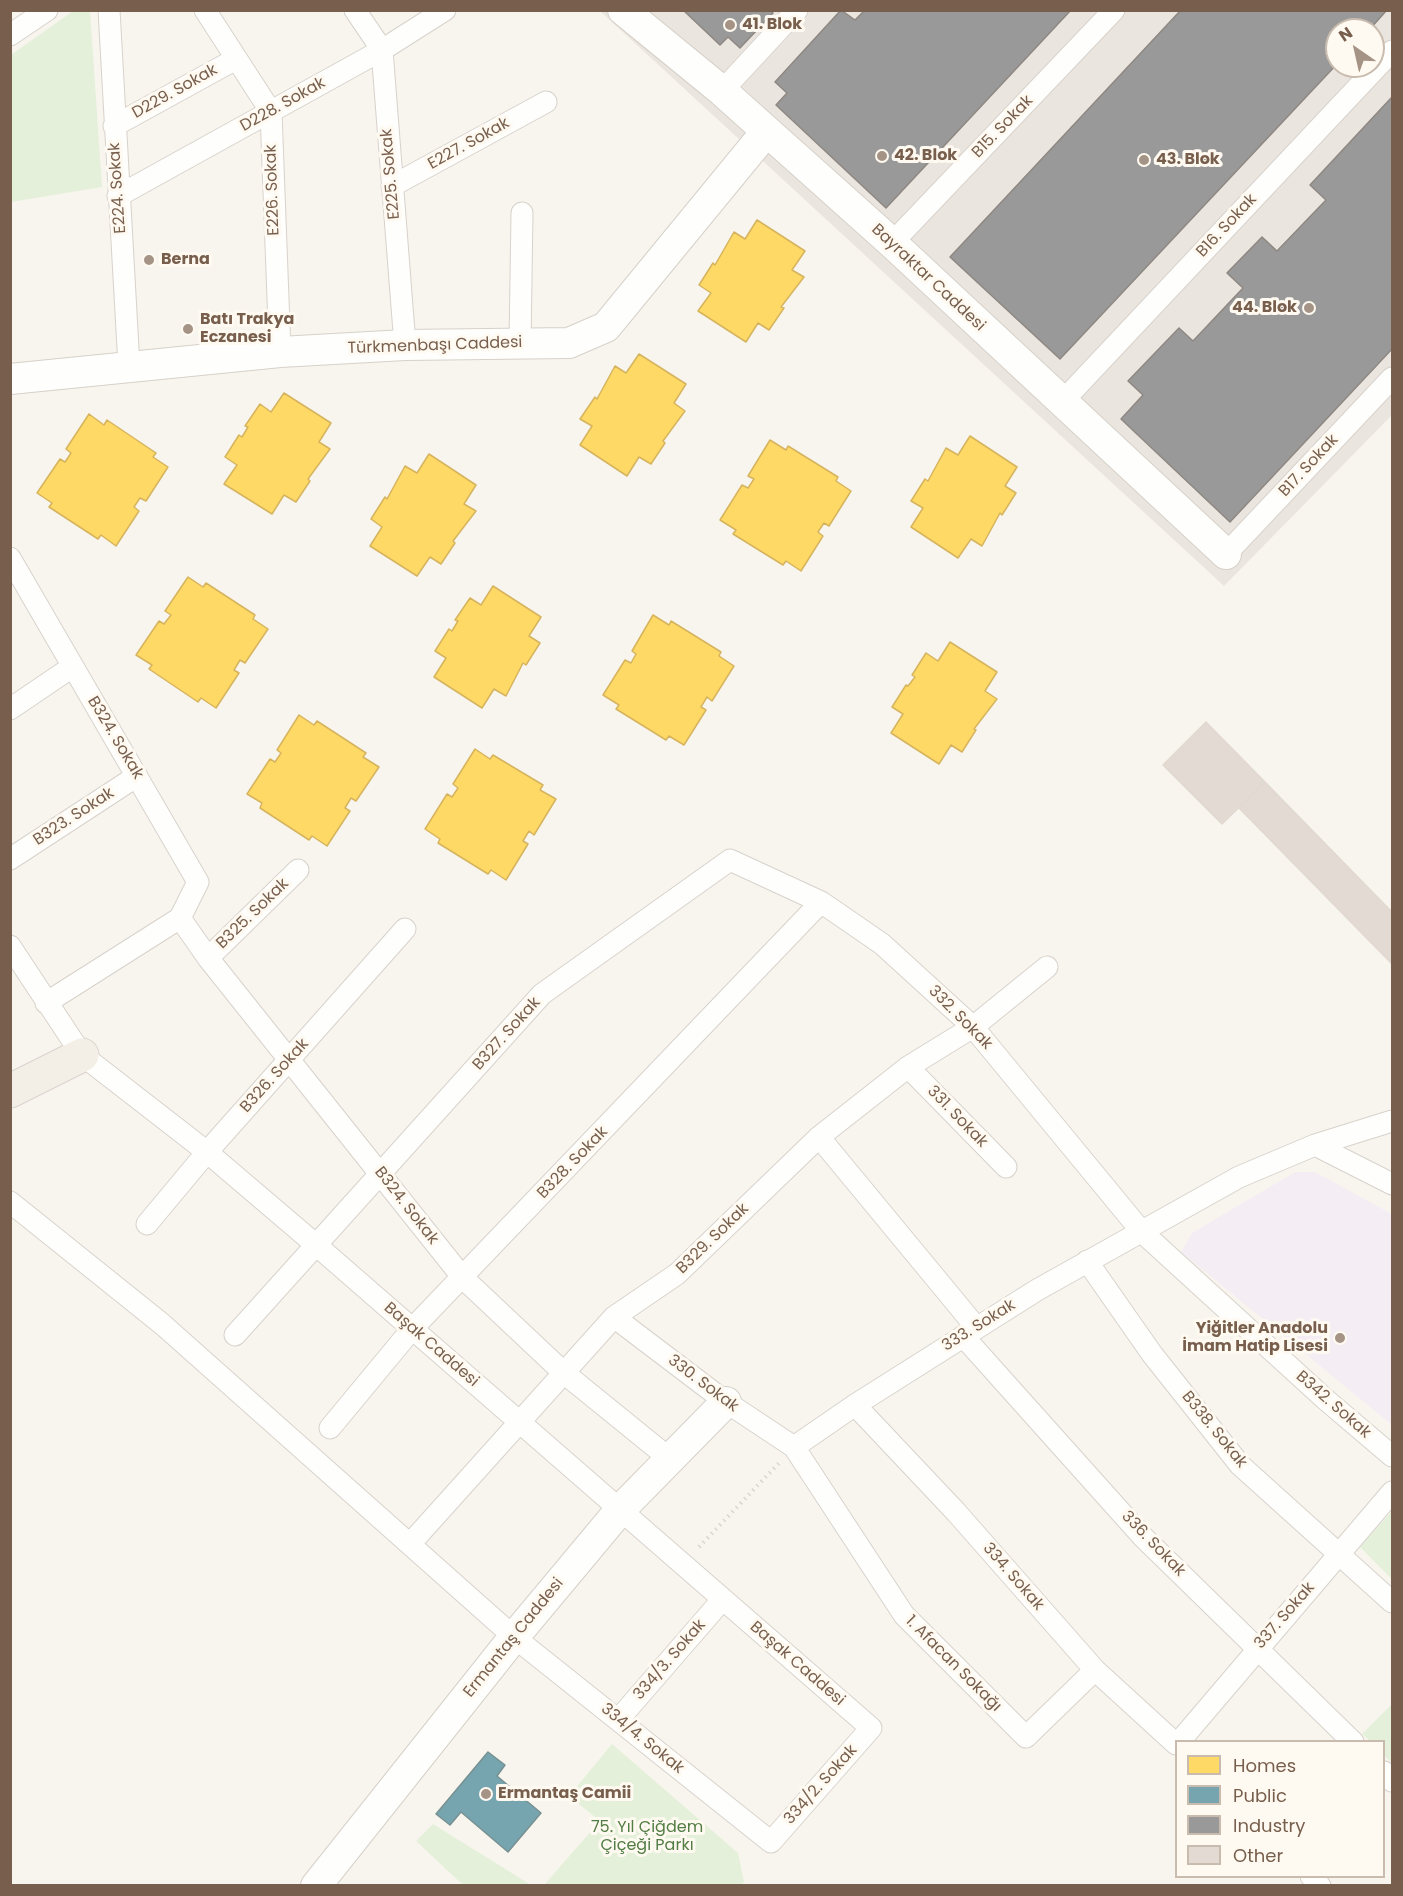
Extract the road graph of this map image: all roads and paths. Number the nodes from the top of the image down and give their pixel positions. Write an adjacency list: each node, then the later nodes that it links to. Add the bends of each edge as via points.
1 (47, 10): 9 (street)
2 (109, 10): 16 (street, E224. Sokak)
3 (205, 10): 12 (street)
4 (355, 10): 10 (street, E225. Sokak)
5 (446, 10): 10 (street, D228. Sokak)
6 (623, 10): 13 (main road, Bayraktar Caddesi)
7 (797, 10): 13 (street)
8 (1114, 10): 21 (street, B15. Sokak)
9 (10, 35)
10 (382, 50): 15 (street, D228. Sokak); 18 (street, E225. Sokak)
11 (1392, 51): 28 (street, B16. Sokak)
12 (236, 59): 15 (street); 16 (street, D229. Sokak)
13 (722, 91): 17 (main road, Bayraktar Caddesi)
14 (546, 102): 18 (street, E227. Sokak)
15 (271, 112): 19 (street, D228. Sokak); 24 (street, E226. Sokak)
16 (114, 126): 19 (street, E224. Sokak)
17 (766, 132): 21 (main road, Bayraktar Caddesi); 22 (main road, Türkmenbaşı Caddesi, via 606,327 569,343)
18 (392, 186): 23 (street, E225. Sokak)
19 (118, 196): 25 (street, E224. Sokak)
20 (522, 213): 22 (street)
21 (892, 243): 28 (main road, Bayraktar Caddesi)
22 (520, 344): 23 (main road, Türkmenbaşı Caddesi)
23 (405, 345): 24 (main road, Türkmenbaşı Caddesi)
24 (280, 352): 25 (main road, Türkmenbaşı Caddesi)
25 (129, 366): 27 (main road, Türkmenbaşı Caddesi)
26 (1392, 378): 29 (street, B17. Sokak)
27 (10, 379)
28 (1062, 402): 29 (main road, Bayraktar Caddesi)
29 (1226, 554)
30 (10, 558): 31 (street, B324. Sokak)
31 (72, 667): 32 (street); 33 (street, B324. Sokak)
32 (10, 709)
33 (137, 776): 34 (street, B323. Sokak); 38 (street, B324. Sokak, via 198,882)
34 (10, 859)
35 (730, 860): 37 (street, 332. Sokak); 54 (street, B327. Sokak, via 542,994)
36 (298, 870): 41 (street, B325. Sokak)
37 (821, 902): 44 (street, 332. Sokak, via 882,944); 61 (street, B328. Sokak)
38 (180, 918): 41 (street, B324. Sokak); 43 (street)
39 (405, 929): 46 (street, B326. Sokak)
40 (10, 946): 43 (street, Başak Caddesi)
41 (208, 958): 46 (street, B324. Sokak)
42 (1047, 967): 44 (street, B329. Sokak)
43 (46, 1003): 45 (street, Başak Caddesi)
44 (973, 1028): 47 (street, B329. Sokak); 58 (street, 332. Sokak)
45 (82, 1055): 48 (main road); 52 (street, Başak Caddesi)
46 (291, 1058): 52 (street, B326. Sokak); 54 (street, B324. Sokak)
47 (908, 1067): 50 (street, B329. Sokak); 53 (street, 331. Sokak)
48 (10, 1091)
49 (1392, 1121): 51 (street, 333. Sokak)
50 (819, 1137): 62 (street, B329. Sokak, via 677,1274); 64 (street, 336. Sokak)
51 (1315, 1145): 55 (street); 58 (street, 333. Sokak, via 1239,1177)
52 (207, 1152): 57 (street, B326. Sokak); 59 (street, Başak Caddesi)
53 (1006, 1167)
54 (382, 1174): 59 (street, B327. Sokak); 61 (street, B324. Sokak)
55 (1392, 1184)
56 (10, 1202): 76 (street, 334/4. Sokak, via 162,1324)
57 (147, 1224)
58 (1142, 1232): 60 (street, 333. Sokak); 72 (street, B342. Sokak)
59 (315, 1244): 63 (street, Başak Caddesi); 65 (street, B327. Sokak)
60 (1087, 1261): 64 (street, 333. Sokak); 77 (street, B338. Sokak, via 1152,1354 1240,1465)
61 (464, 1278): 63 (street, B328. Sokak); 66 (street, B324. Sokak)
62 (614, 1317): 66 (street, B329. Sokak); 67 (street, 330. Sokak)
63 (412, 1329): 69 (street, Başak Caddesi); 70 (street, B328. Sokak)
64 (970, 1331): 68 (street, 333. Sokak); 82 (street, 336. Sokak, via 1143,1537)
65 (235, 1335)
66 (564, 1373): 69 (street, B329. Sokak); 73 (street, B324. Sokak)
67 (726, 1402): 71 (street, 330. Sokak); 73 (main road, Ermantaş Caddesi)
68 (855, 1405): 71 (street, 333. Sokak); 83 (street, 334. Sokak, via 956,1512)
69 (518, 1422): 75 (street, Başak Caddesi); 76 (street, B329. Sokak)
70 (330, 1428)
71 (794, 1448): 78 (path); 83 (street, 1. Afacan Sokağı, via 904,1615 1026,1737)
72 (1392, 1456)
73 (670, 1459): 75 (main road, Ermantaş Caddesi)
74 (1392, 1492): 77 (street, 337. Sokak)
75 (620, 1510): 78 (street, Başak Caddesi); 81 (main road, Ermantaş Caddesi)
76 (410, 1544): 81 (street, 334/4. Sokak)
77 (1340, 1554): 80 (street, B338. Sokak); 82 (street, 337. Sokak)
78 (682, 1565): 79 (street, Başak Caddesi)
79 (722, 1600): 84 (street, 334/3. Sokak); 85 (street, Başak Caddesi)
80 (1392, 1602)
81 (514, 1637): 84 (street, 334/4. Sokak); 90 (main road, Ermantaş Caddesi)
82 (1258, 1647): 87 (street, 337. Sokak); 88 (street, 336. Sokak)
83 (1095, 1670): 86 (street, 334. Sokak)
84 (618, 1720): 89 (street, 334/4. Sokak)
85 (871, 1728): 89 (street, 334/2. Sokak)
86 (1175, 1740)
87 (1180, 1740)
88 (1351, 1740)
89 (771, 1842)
90 (316, 1886)

